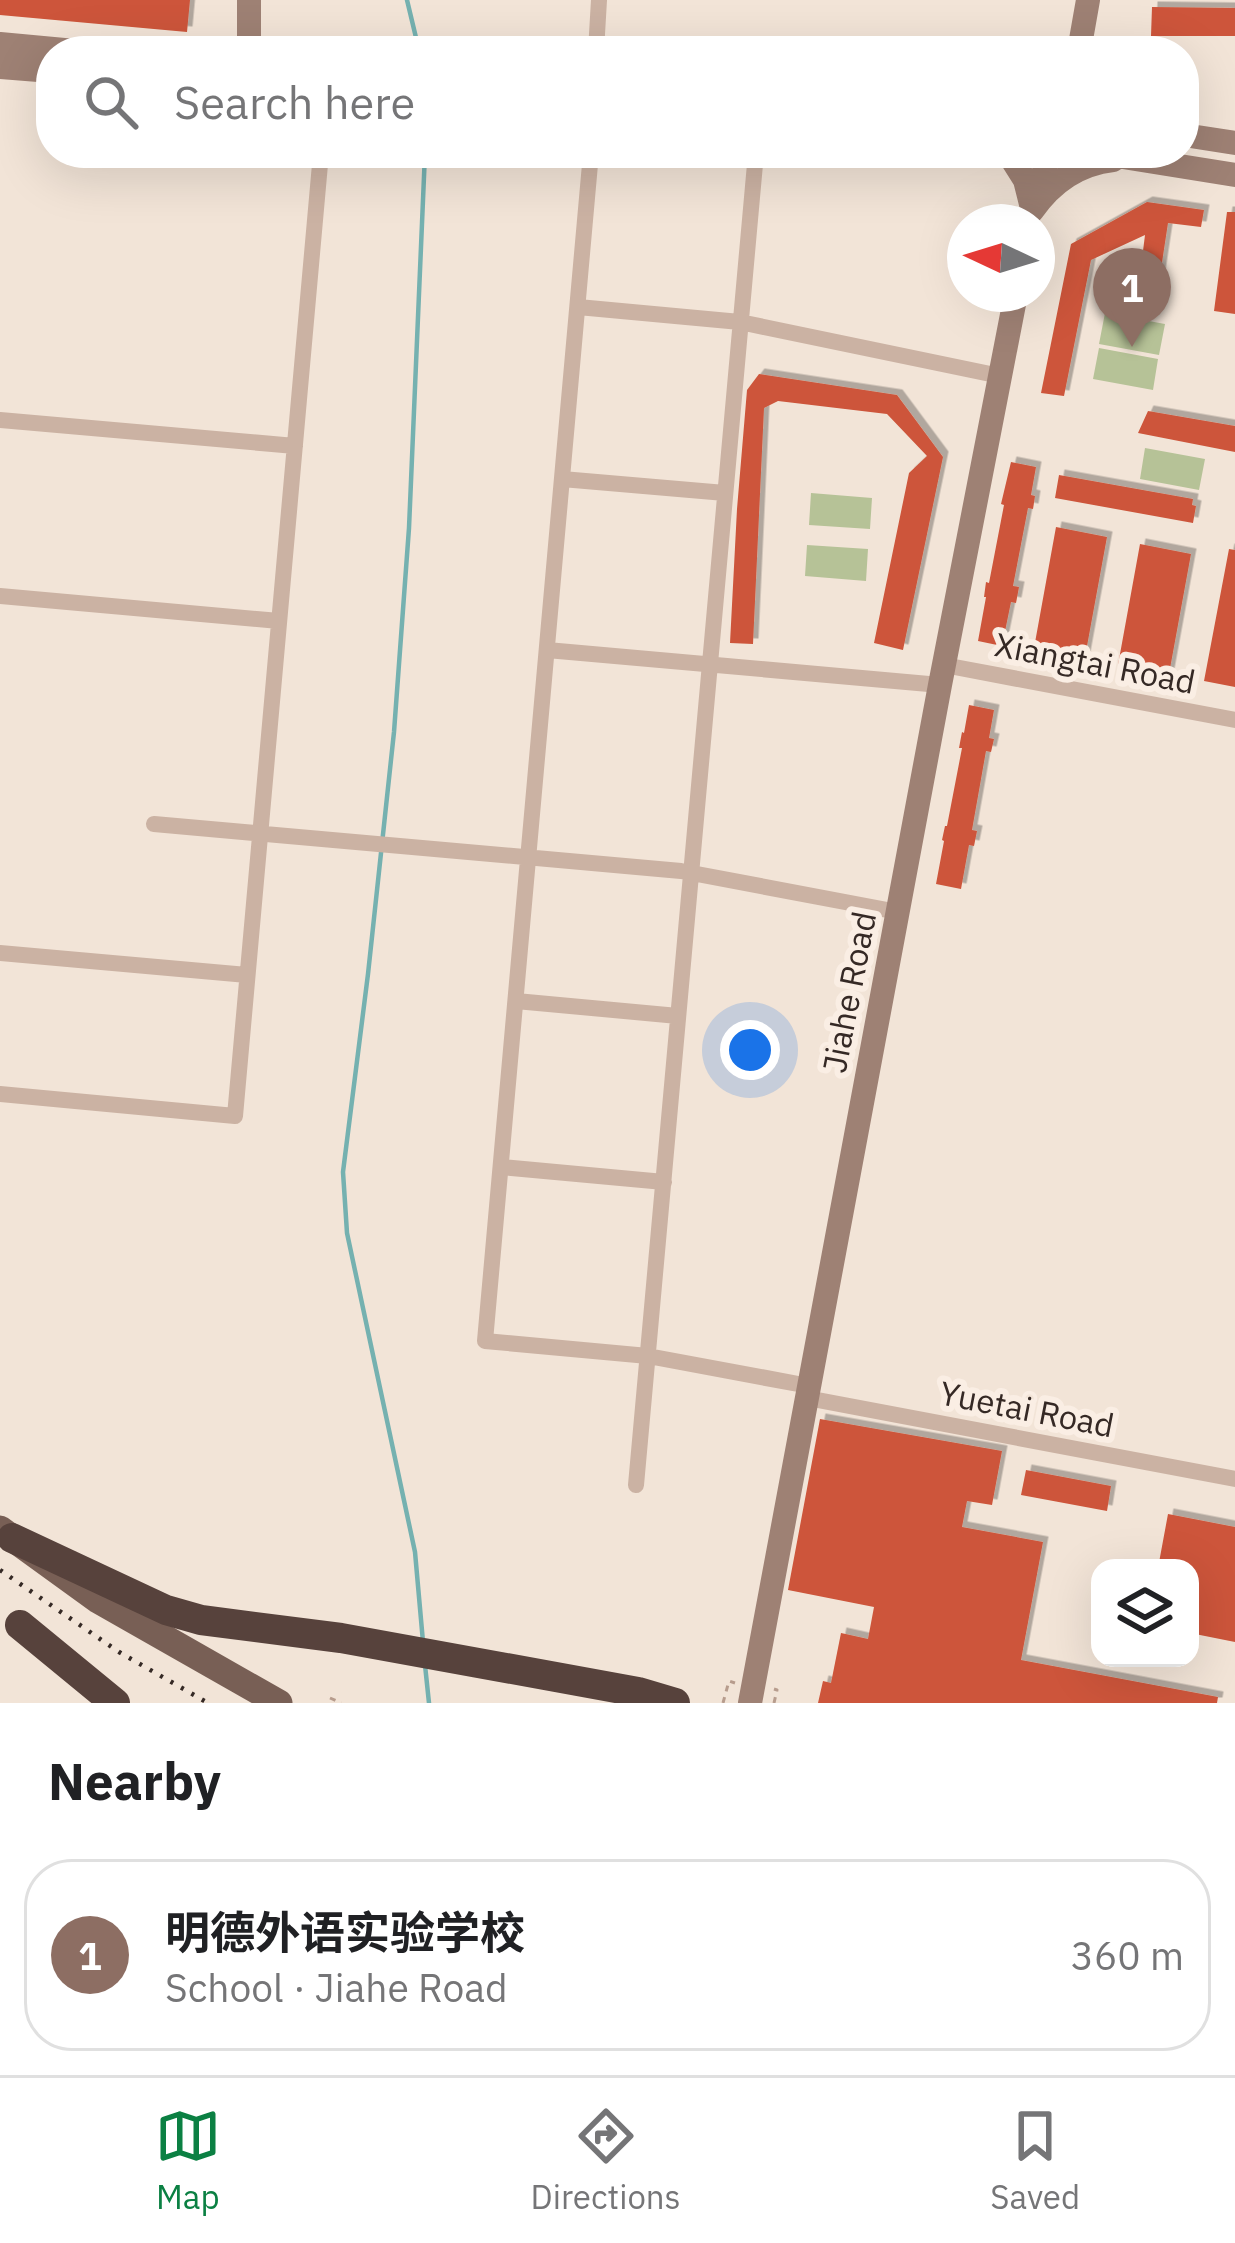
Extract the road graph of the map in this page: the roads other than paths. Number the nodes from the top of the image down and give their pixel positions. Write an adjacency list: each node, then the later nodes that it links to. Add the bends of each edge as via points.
1 (249, 0): 4 (street)
2 (599, 0): 5 (street)
3 (1088, 0): 6 (street)
4 (249, 36)
5 (597, 36)
6 (1082, 36)
7 (0, 44): 8 (street)
8 (36, 47)
9 (0, 67): 10 (street)
10 (36, 70)
11 (1199, 137): 12 (street)
12 (1235, 142)
13 (320, 168): 29 (street)
14 (590, 168): 24 (street)
15 (755, 168): 26 (street)
16 (1017, 168): 21 (street)
17 (1045, 168): 22 (street)
18 (1080, 168): 23 (street)
19 (1187, 168): 20 (street)
20 (1235, 175)
21 (1029, 204)
22 (1034, 204)
23 (1040, 204)
24 (578, 307): 26 (street); 30 (street)
25 (1012, 312): 27 (street, Jiahe Road)
26 (740, 322): 27 (street); 31 (street)
27 (1000, 376): 36 (street, Jiahe Road)
28 (0, 420): 29 (street)
29 (295, 446): 33 (street)
30 (562, 478): 31 (street); 34 (street)
31 (725, 493): 35 (street)
32 (0, 596): 33 (street)
33 (279, 621): 39 (street)
34 (547, 650): 35 (street, Xiangtai Road); 40 (street)
35 (710, 665): 36 (street, Xiangtai Road); 41 (street)
36 (942, 675): 37 (street, Xiangtai Road); 42 (street, Jiahe Road)
37 (1235, 720)
38 (154, 824): 39 (street)
39 (260, 833): 40 (street); 44 (street)
40 (528, 857): 41 (street); 45 (street)
41 (691, 873): 42 (street); 46 (street)
42 (898, 912): 51 (street, Jiahe Road)
43 (0, 953): 44 (street)
44 (247, 975): 47 (street, via 235,1115)
45 (516, 1001): 46 (street); 48 (street)
46 (678, 1016): 49 (street)
47 (0, 1094)
48 (501, 1167): 49 (street); 50 (street, Yuetai Road, via 485,1341)
49 (664, 1182): 50 (street)
50 (648, 1355): 51 (street, Yuetai Road); 53 (street)
51 (808, 1392): 52 (street, Yuetai Road); 60 (street, Jiahe Road)
52 (1235, 1479)
53 (636, 1485)
54 (6, 1533): 58 (main road, via 98,1600); 59 (highway, via 184,1616)
55 (10, 1618): 56 (highway); 57 (main road)
56 (115, 1703)
57 (135, 1703)
58 (279, 1703)
59 (676, 1703)
60 (750, 1703)

